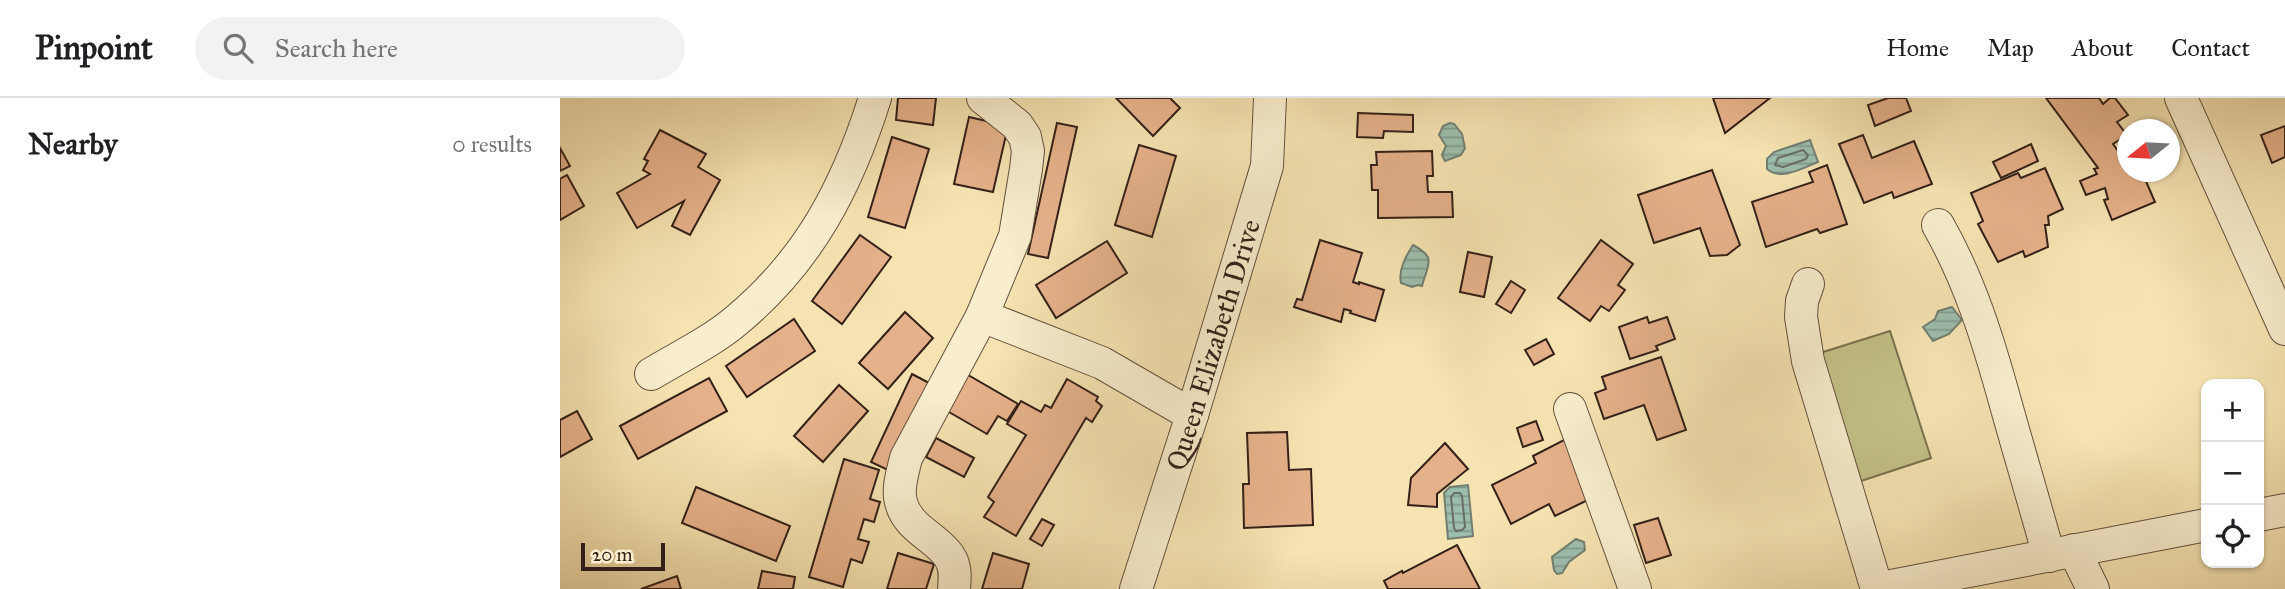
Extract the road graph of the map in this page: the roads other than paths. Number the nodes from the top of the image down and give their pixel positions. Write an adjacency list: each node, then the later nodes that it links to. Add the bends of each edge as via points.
1 (875, 98): 9 (street, via 844,183 785,274 737,320)
2 (983, 98): 7 (street, via 1017,125 1028,151 1015,236)
3 (1270, 98): 11 (street, Queen Elizabeth Drive, via 1267,166)
4 (2181, 98): 8 (street)
5 (1938, 225): 15 (street, via 1975,305)
6 (1808, 284): 19 (street, via 1801,317 1808,361)
7 (982, 316): 11 (street, via 1102,363); 16 (street, via 906,458 901,478 901,503 913,523 950,557)
8 (2285, 329)
9 (651, 374)
10 (1570, 409): 18 (street)
11 (1192, 415): 17 (street, Queen Elizabeth Drive)
12 (2285, 510): 13 (street)
13 (2264, 514)
14 (2201, 526): 15 (street)
15 (2062, 553): 19 (street); 20 (street)
16 (954, 589)
17 (1136, 589)
18 (1635, 589)
19 (1877, 589)
20 (2093, 589)

